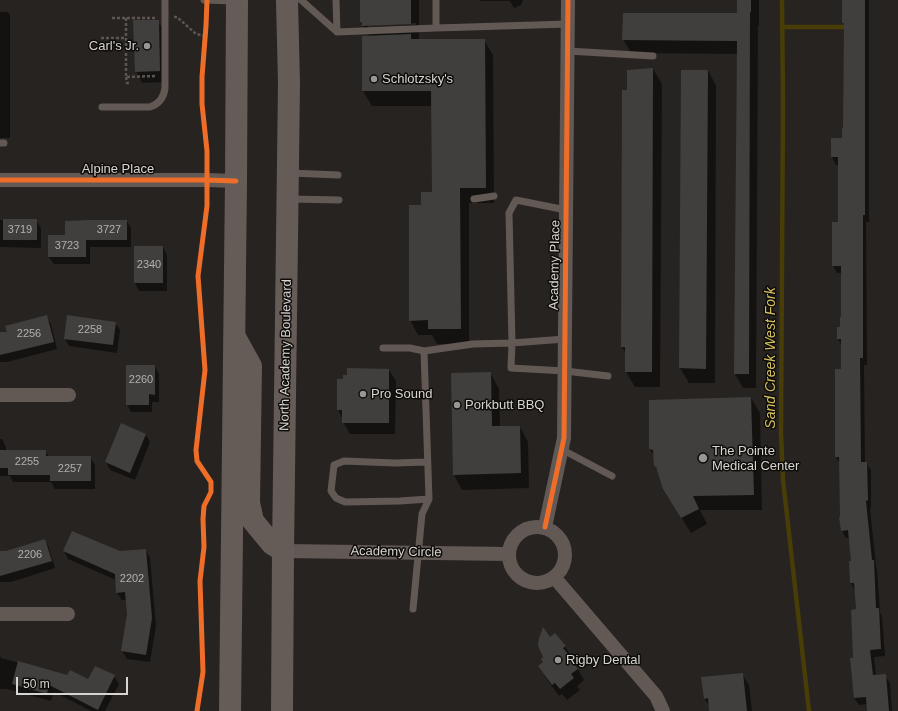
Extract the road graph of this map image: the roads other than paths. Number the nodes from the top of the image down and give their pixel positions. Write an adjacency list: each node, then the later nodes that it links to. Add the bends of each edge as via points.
1 (165, 0): 14 (lane, via 164,95 158,103 150,106)
2 (204, 0): 3 (lane)
3 (236, 0): 18 (highway)
4 (287, 0): 15 (highway, North Academy Boulevard)
5 (301, 0): 11 (lane)
6 (336, 0): 11 (lane)
7 (436, 0): 10 (lane)
8 (568, 0): 9 (street, Academy Place)
9 (568, 24): 10 (lane); 12 (street, Academy Place)
10 (436, 28): 11 (lane)
11 (337, 32)
12 (568, 51): 13 (lane); 23 (street, Academy Place)
13 (653, 56)
14 (102, 107)
15 (288, 172): 16 (lane); 20 (highway, North Academy Boulevard)
16 (338, 175)
17 (0, 180): 18 (street, Alpine Place)
18 (236, 181): 24 (highway)
19 (494, 196): 21 (lane)
20 (288, 199): 22 (lane); 38 (highway, North Academy Boulevard)
21 (474, 199)
22 (339, 200)
23 (566, 210): 25 (street, Academy Place); 26 (lane, via 516,200 509,213)
24 (234, 336): 38 (highway, via 251,366 249,503 253,521 272,544); 45 (highway)
25 (565, 339): 26 (lane); 29 (street, Academy Place)
26 (512, 343): 28 (lane, via 473,344); 29 (lane, via 511,368)
27 (383, 348): 28 (lane)
28 (424, 351): 34 (lane)
29 (565, 371): 30 (lane); 33 (street, Academy Place)
30 (608, 376)
31 (0, 395): 32 (street)
32 (69, 395)
33 (562, 449): 35 (lane); 37 (street, Academy Place)
34 (427, 462): 36 (lane); 36 (lane, via 344,461 334,465 331,491 336,498 345,502)
35 (612, 476)
36 (428, 498): 39 (lane, via 422,514)
37 (545, 527): 40 (street, via 525,529 511,544); 41 (street, via 554,532 565,548 561,570)
38 (283, 551): 39 (street, Academy Circle); 46 (highway, North Academy Boulevard)
39 (418, 552): 40 (street, Academy Circle); 42 (lane)
40 (509, 554): 41 (street, via 510,563 522,578 536,583 546,582)
41 (554, 577): 47 (street, via 656,696)
42 (413, 609)
43 (0, 614): 44 (street)
44 (68, 614)
45 (230, 711)
46 (282, 711)
47 (663, 711)

